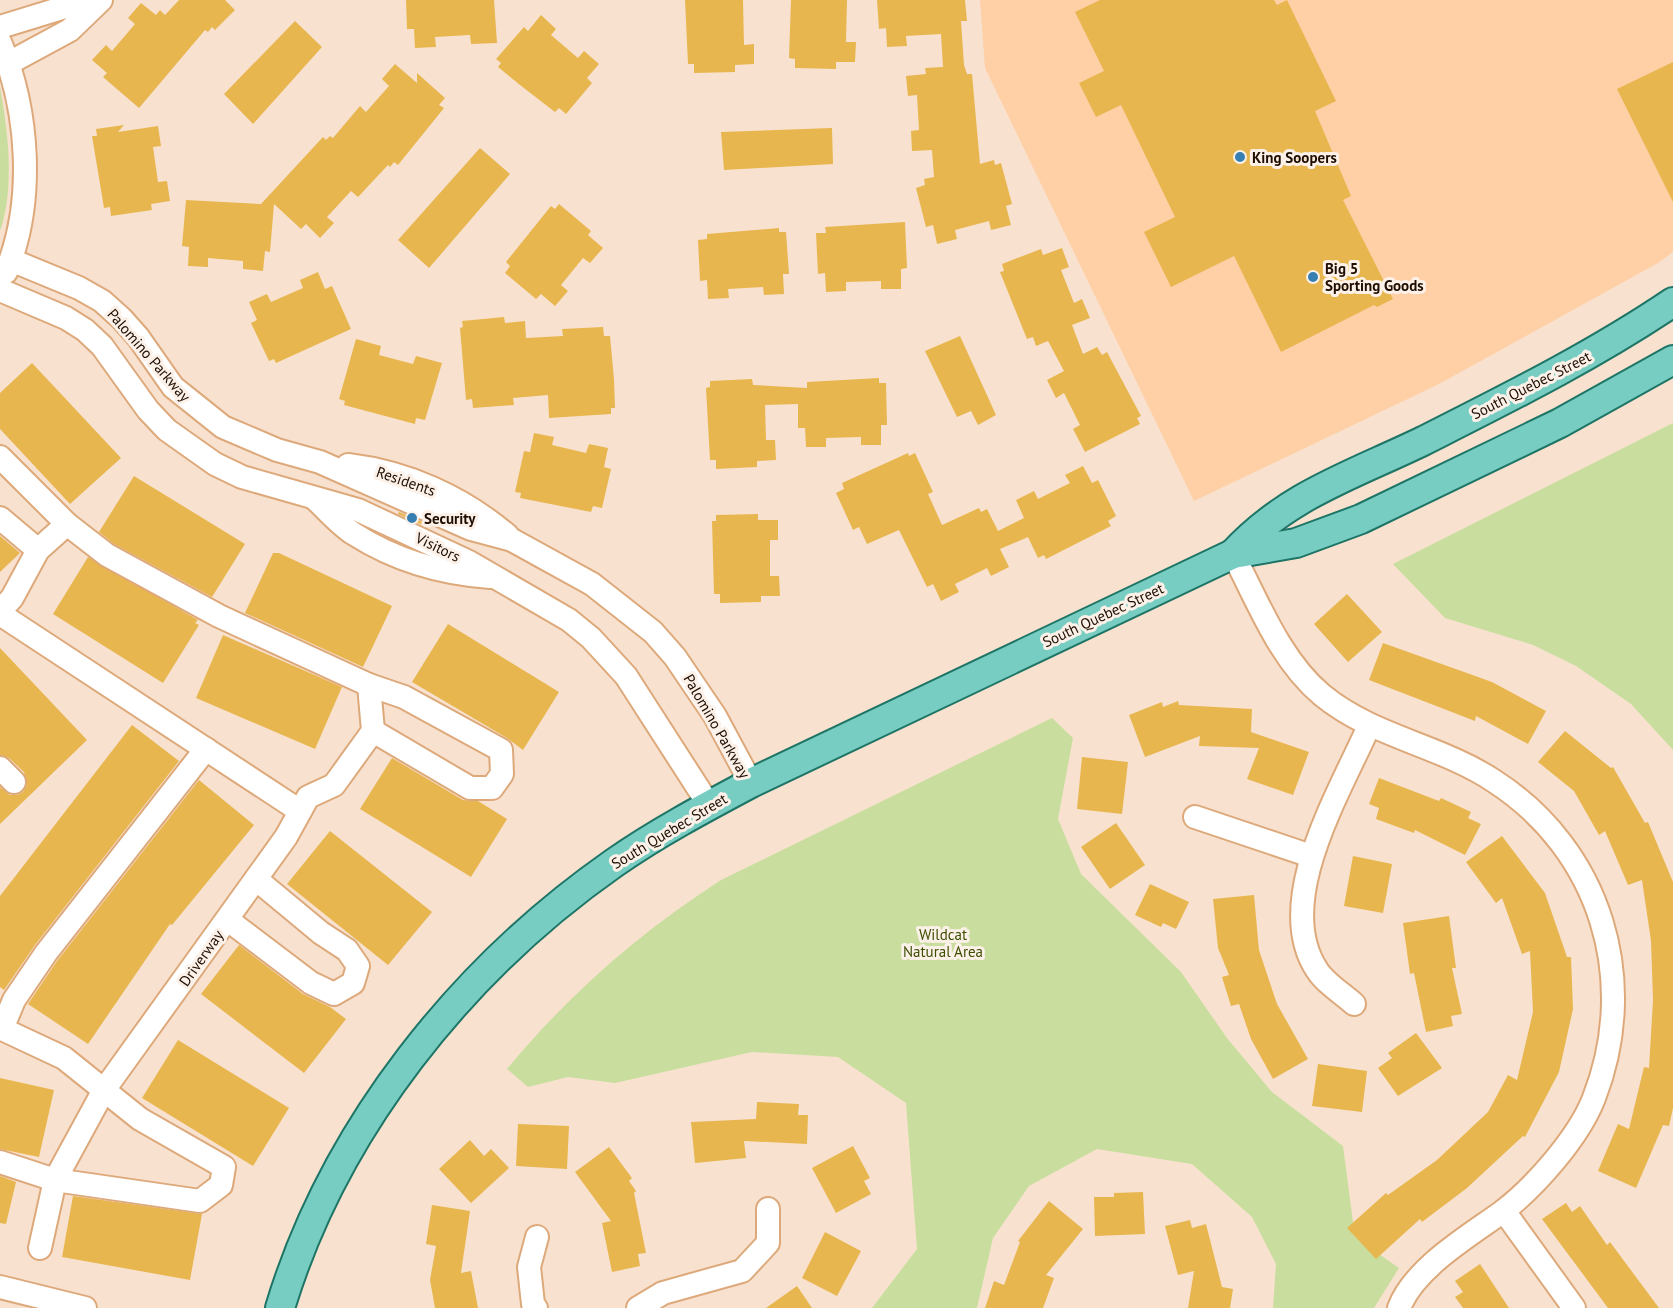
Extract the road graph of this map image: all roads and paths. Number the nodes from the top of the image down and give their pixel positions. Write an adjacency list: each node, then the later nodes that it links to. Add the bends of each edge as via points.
1 (88, 0): 3 (street)
2 (101, 0): 5 (street, via 60,36)
3 (0, 27)
4 (0, 42): 5 (street, Palomino Parkway)
5 (9, 63): 6 (street, Palomino Parkway, via 17,95 24,160 20,221)
6 (11, 260): 7 (street, Palomino Parkway); 11 (street, Palomino Parkway, via 102,301 138,337 173,387 223,427 248,440)
7 (0, 289): 23 (street, Palomino Parkway, via 85,330 102,346 148,410 188,447 242,477 310,495 353,534 386,550 427,567 496,578 569,620 608,656 643,700)
8 (1673, 302): 16 (main road, South Quebec Street, via 1542,381 1321,488 1272,517)
9 (1673, 360): 16 (main road, South Quebec Street, via 1560,423 1360,519 1296,543)
10 (0, 457): 13 (street)
11 (320, 462): 14 (street, Visitors, via 438,515)
12 (0, 518): 15 (street)
13 (67, 524): 15 (street); 18 (street, via 107,555 209,610)
14 (513, 540): 22 (street, Palomino Parkway, via 592,584 653,633 697,686)
15 (38, 550): 17 (street)
16 (1233, 554): 19 (street, via 1300,674 1323,696); 22 (main road, South Quebec Street)
17 (0, 613): 21 (street)
18 (369, 685): 20 (street); 20 (street, via 404,697 501,750 502,774 492,788 471,788)
19 (1370, 726): 26 (street); 35 (street, via 1462,763 1530,808 1577,867 1597,904 1610,948 1614,994 1609,1047 1594,1099 1565,1149)
20 (373, 731): 24 (street, Driverway, via 334,786 308,797)
21 (206, 748): 24 (street); 30 (street, via 46,953 14,1000)
22 (751, 783): 23 (main road, South Quebec Street)
23 (709, 805): 40 (main road, South Quebec Street, via 615,862 574,892 509,949 446,1015 387,1090 335,1175 299,1252)
24 (300, 811): 27 (street, Driverway)
25 (1195, 817): 26 (street)
26 (1311, 856): 29 (street, via 1302,901 1303,942 1318,972)
27 (256, 879): 28 (street, Driverway); 28 (street, via 347,950 358,966 353,983 334,994 311,983)
28 (228, 920): 31 (street, Driverway)
29 (1354, 1004)
30 (1, 1028): 31 (street, via 63,1058)
31 (104, 1090): 33 (street, Driverway); 33 (street, via 140,1119 225,1167 221,1185 200,1201)
32 (0, 1162): 33 (street)
33 (55, 1180): 37 (street, Driverway)
34 (768, 1209): 42 (street, via 768,1243 742,1271 663,1293)
35 (1504, 1210): 43 (street, via 1428,1269); 44 (street)
36 (537, 1237): 41 (street, via 529,1267)
37 (40, 1248)
38 (0, 1287): 39 (street)
39 (85, 1308)
40 (280, 1308)
41 (536, 1308)
42 (638, 1308)
43 (1399, 1308)
44 (1574, 1308)

